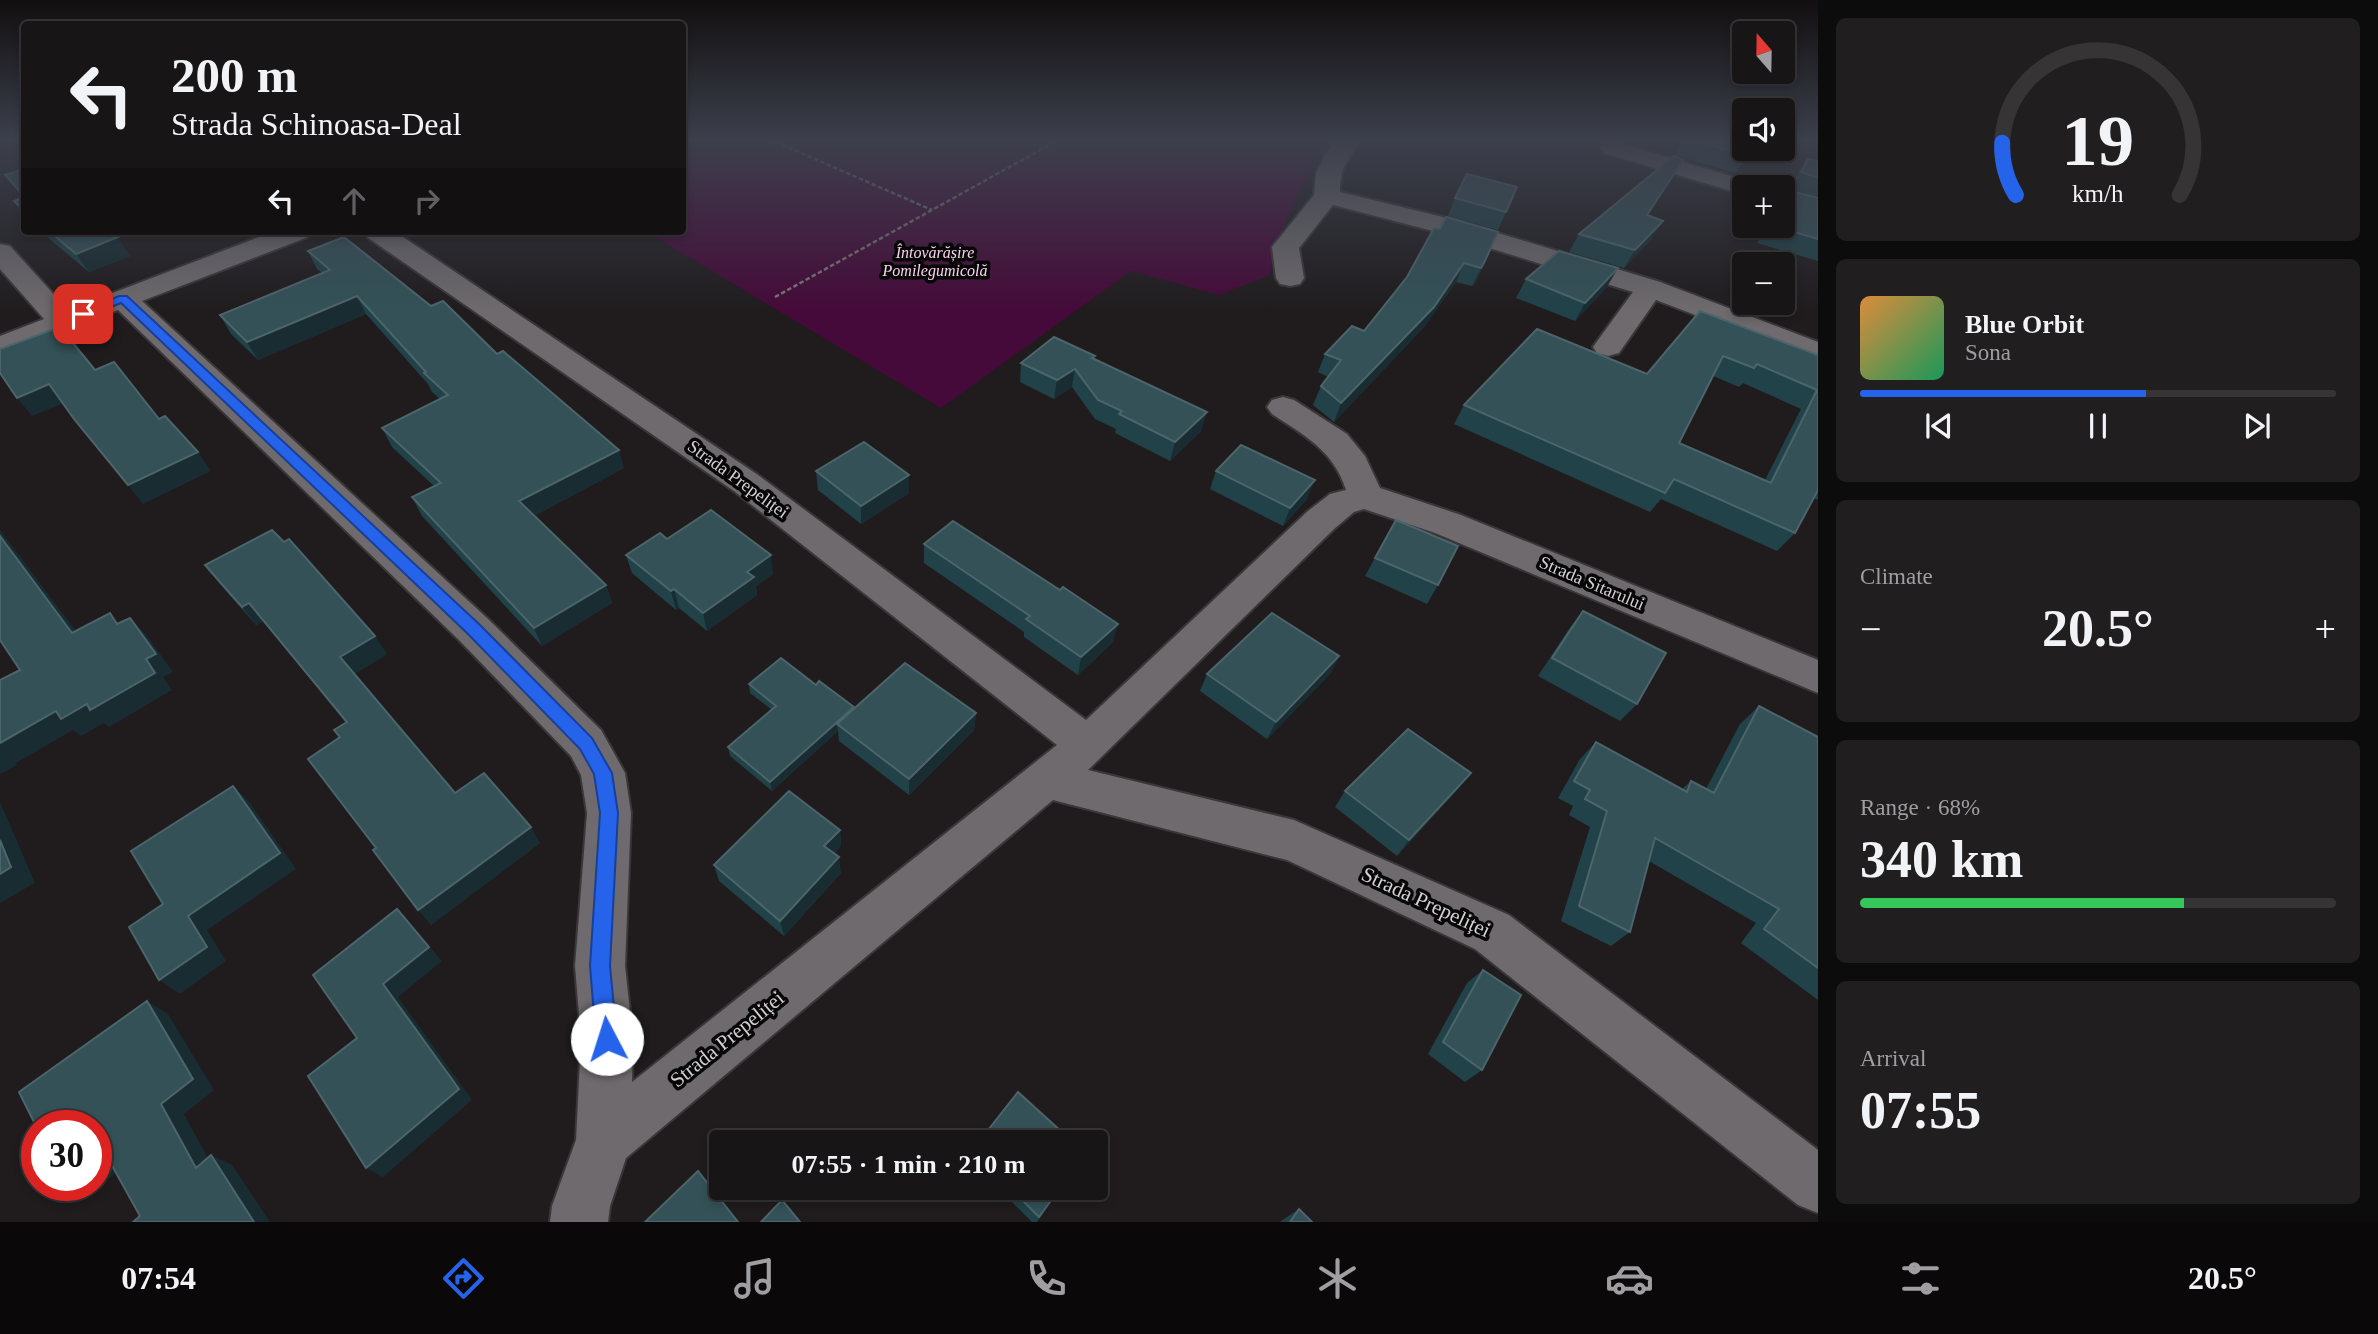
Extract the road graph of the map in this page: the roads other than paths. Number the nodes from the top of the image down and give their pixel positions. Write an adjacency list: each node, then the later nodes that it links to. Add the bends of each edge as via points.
1 (1327, 196): 5 (street, via 1285,247); 6 (street, via 1446,226)
2 (289, 235): 7 (street)
3 (382, 235): 15 (street, Strada Prepeliței, via 746,483)
4 (0, 252): 8 (street)
5 (1290, 278)
6 (1650, 288): 10 (street); 11 (street)
7 (123, 299): 8 (street); 17 (street, via 464,620 586,743 603,773 609,813 600,966 607,1039)
8 (63, 322): 9 (street)
9 (0, 346)
10 (1608, 347)
11 (1818, 353)
12 (1283, 407): 13 (street, via 1337,442 1359,472)
13 (1365, 496): 14 (street, Strada Sitarului, via 1448,524); 15 (street, Strada Prepeliței, via 1342,503 1321,520)
14 (1818, 677)
15 (1088, 745): 16 (street, Strada Prepeliței)
16 (1046, 779): 17 (street, Strada Prepeliței); 18 (street, Strada Prepeliței, via 1294,841 1492,932)
17 (604, 1140): 19 (street, via 580,1206)
18 (1818, 1185)
19 (579, 1222)

